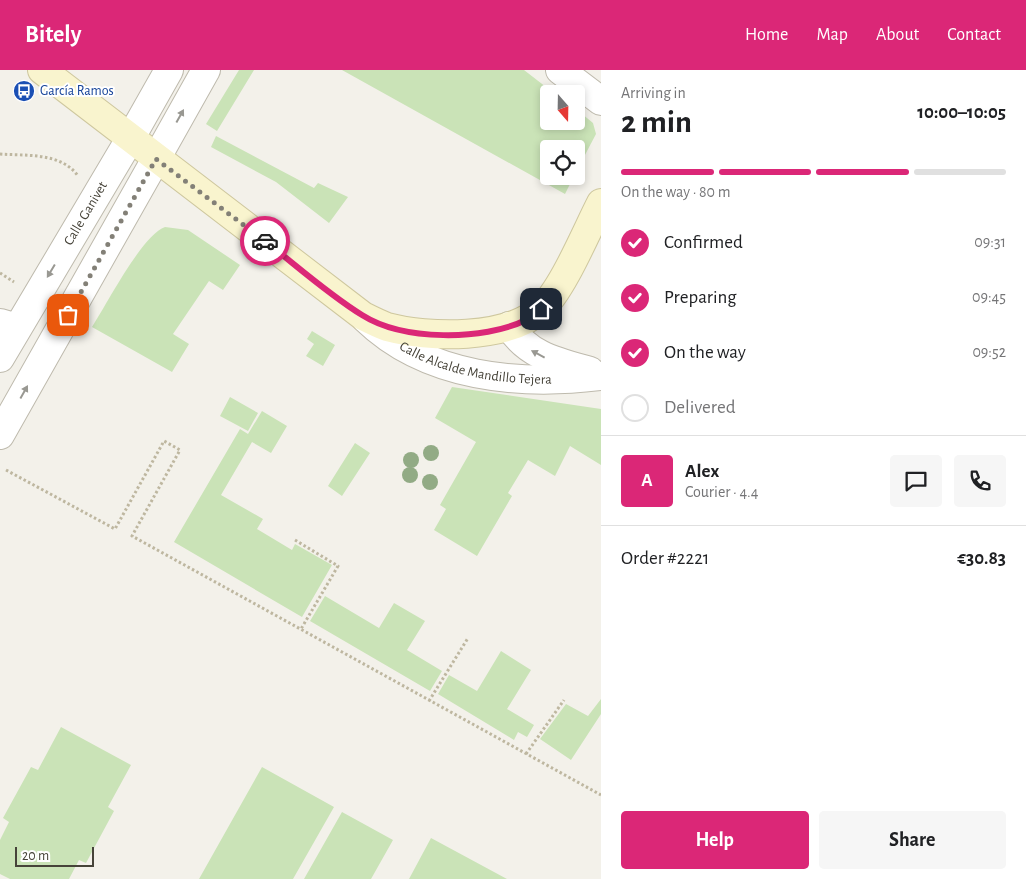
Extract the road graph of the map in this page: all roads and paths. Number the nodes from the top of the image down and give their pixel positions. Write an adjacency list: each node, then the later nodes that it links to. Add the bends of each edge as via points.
1 (42, 70): 6 (main road)
2 (169, 70): 6 (street, Calle Ganivet)
3 (206, 70): 8 (street, one-way to 3)
4 (560, 70): 5 (street)
5 (601, 101)
6 (130, 139): 8 (main road); 14 (street, Calle Ganivet, one-way to 14)
7 (0, 154): 9 (path, via 44,157 63,162 73,169)
8 (156, 159): 13 (main road); 16 (street)
9 (80, 183)
10 (601, 203): 15 (main road, via 555,292 541,309 526,320)
11 (0, 273): 12 (path)
12 (20, 285)
13 (363, 316): 15 (main road, via 386,326 429,335 483,332); 18 (street, Calle Alcalde Mandillo Tejera, via 399,346 491,377 547,380)
14 (8, 325): 16 (street); 17 (street, Calle Ganivet)
15 (509, 326): 18 (street, one-way to 15, via 531,350 517,339)
16 (49, 348): 19 (street, one-way to 16)
17 (0, 358)
18 (601, 375)
19 (0, 435)
20 (6, 470): 22 (path, via 115,530 164,441 172,445 180,450 132,536)
21 (294, 540): 22 (path, via 338,566)
22 (301, 630): 25 (path)
23 (468, 638): 25 (path)
24 (564, 700): 26 (path)
25 (429, 701): 26 (path)
26 (526, 754): 27 (path)
27 (601, 795)

